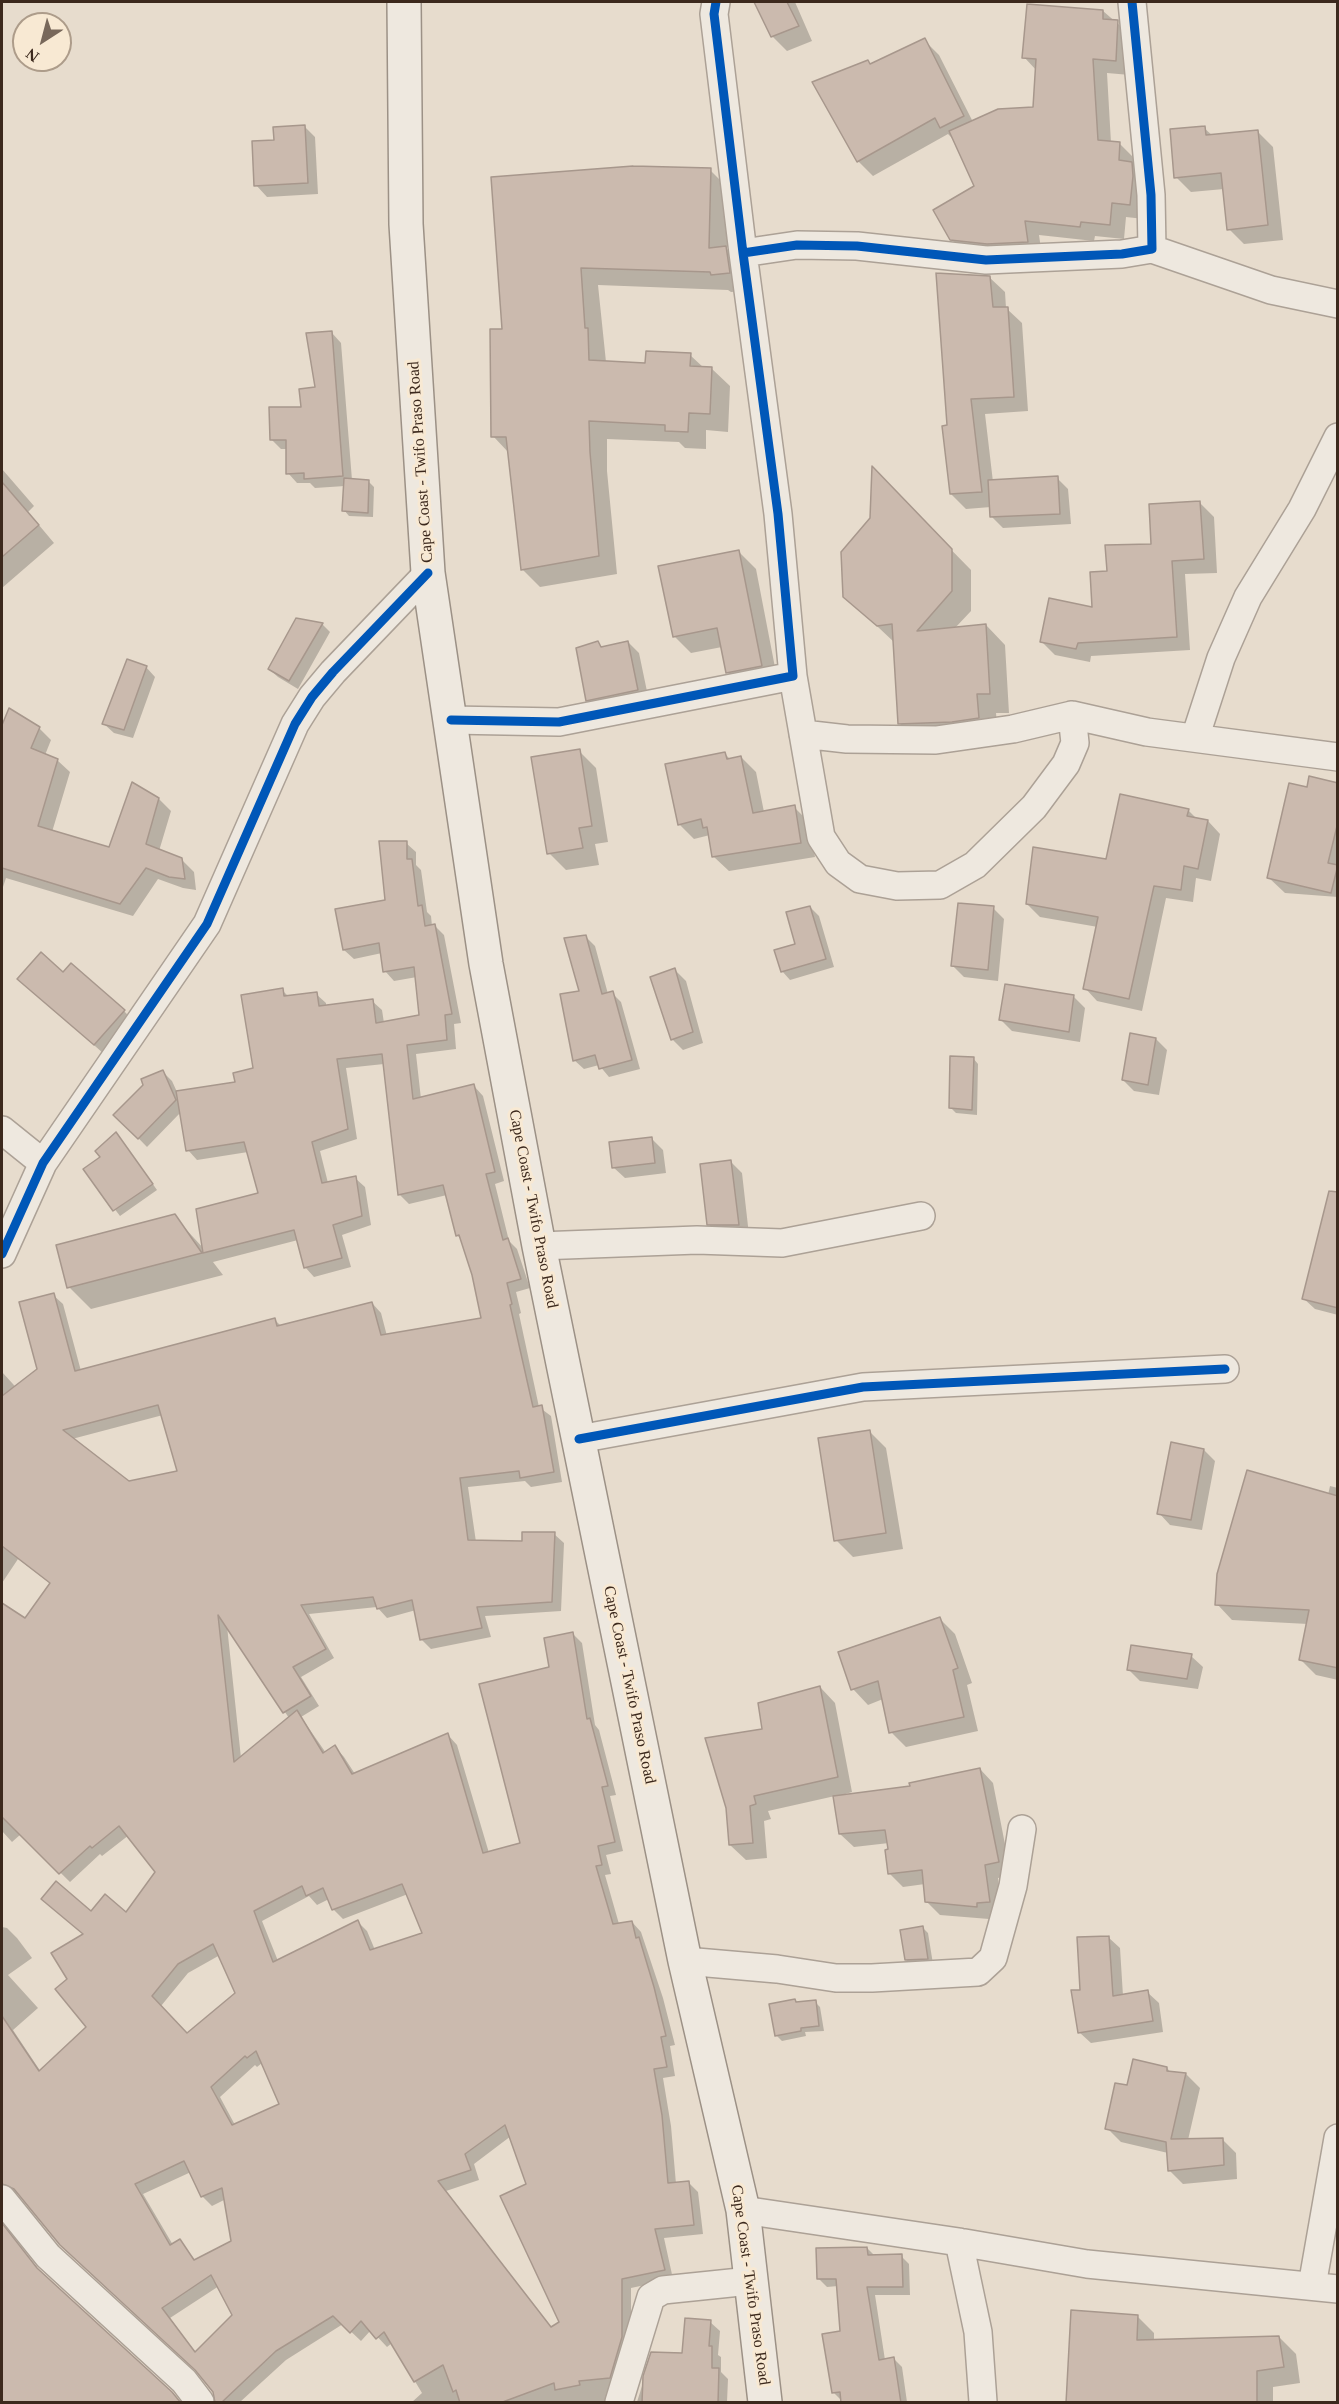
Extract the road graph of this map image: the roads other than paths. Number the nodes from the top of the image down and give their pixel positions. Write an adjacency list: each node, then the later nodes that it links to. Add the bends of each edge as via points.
1 (404, 2): 8 (main road, Cape Coast - Twifo Praso Road, via 406,224)
2 (716, 2): 5 (street, via 714,14)
3 (1132, 2): 4 (street, via 1151,195)
4 (1152, 249): 5 (street, via 1122,254 986,260 857,246 797,245); 6 (street, via 1271,290)
5 (743, 253): 9 (street, via 778,514)
6 (1338, 304)
7 (1338, 437): 13 (street, via 1302,509 1248,597 1221,658)
8 (428, 573): 11 (main road, Cape Coast - Twifo Praso Road); 16 (street, via 312,697 296,724 207,924)
9 (793, 676): 11 (street, via 559,722); 12 (street)
10 (1072, 716): 12 (street, via 936,740 847,739); 12 (street, via 1075,743 1066,764 1034,807 975,865 940,885 897,886 861,879 838,863 821,837); 13 (street)
11 (451, 720): 18 (main road, Cape Coast - Twifo Praso Road, via 486,964)
12 (803, 734)
13 (1195, 738): 14 (street)
14 (1338, 757)
15 (2, 1130): 16 (street)
16 (43, 1163): 19 (street)
17 (921, 1216): 18 (street, via 782,1243 697,1240)
18 (539, 1246): 21 (main road, Cape Coast - Twifo Praso Road)
19 (2, 1254)
20 (1225, 1370): 21 (street, via 863,1387)
21 (579, 1439): 23 (main road, Cape Coast - Twifo Praso Road)
22 (1022, 1829): 23 (street, via 993,1958 978,1972 836,1978 777,1968)
23 (685, 1961): 26 (main road, Cape Coast - Twifo Praso Road)
24 (1338, 2138): 29 (street)
25 (2, 2199): 30 (street, via 48,2256 183,2382)
26 (743, 2210): 27 (street); 28 (main road, Cape Coast - Twifo Praso Road)
27 (960, 2242): 29 (street, via 1087,2264); 33 (street, via 978,2332)
28 (750, 2281): 31 (street, via 663,2290 651,2297); 32 (main road, Cape Coast - Twifo Praso Road)
29 (1325, 2287)
30 (200, 2403)
31 (619, 2403)
32 (765, 2403)
33 (983, 2403)

